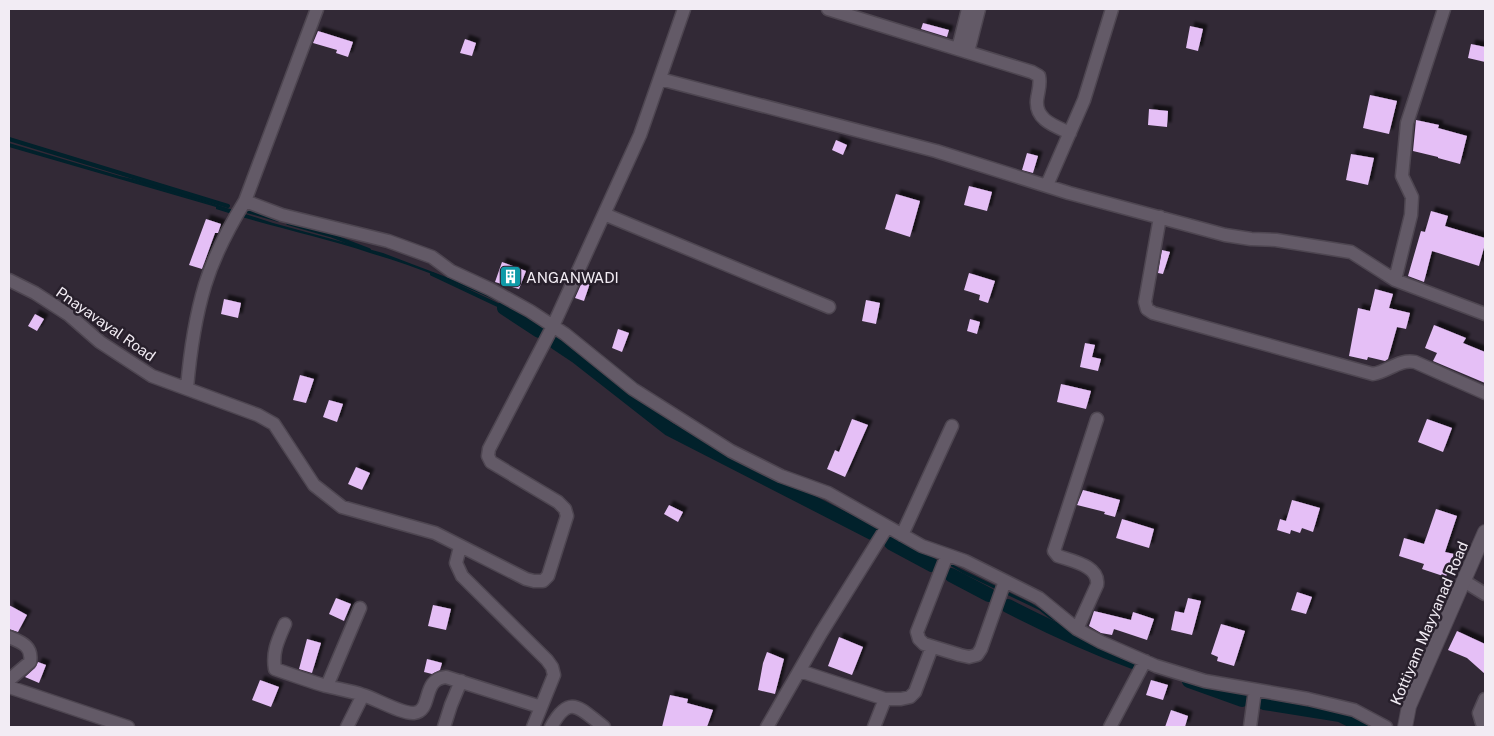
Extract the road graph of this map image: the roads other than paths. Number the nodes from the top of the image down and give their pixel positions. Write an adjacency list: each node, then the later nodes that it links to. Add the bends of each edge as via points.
1 (317, 9): 12 (street)
2 (684, 9): 9 (street)
3 (828, 9): 8 (street)
4 (968, 9): 8 (street)
5 (979, 9): 8 (street)
6 (1112, 9): 10 (street, via 1084,100)
7 (1444, 9): 16 (street, via 1407,123 1402,176 1412,197 1411,215)
8 (963, 50): 10 (street, via 1039,76 1037,110 1041,117)
9 (660, 79): 11 (street, via 936,151); 13 (street, via 640,135)
10 (1070, 133): 11 (street)
11 (1047, 185): 14 (street)
12 (245, 201): 19 (street, via 282,215 388,241 432,257 451,271 490,289); 20 (street, via 205,283 190,358)
13 (604, 214): 17 (street); 19 (street)
14 (1160, 217): 16 (street, via 1251,239 1351,252); 21 (street, via 1145,302 1153,313 1374,374 1406,360)
15 (9, 280): 20 (street, Pnayavayal Road, via 69,315 100,342 152,376)
16 (1395, 280): 18 (street)
17 (829, 306)
18 (1485, 314)
19 (553, 326): 24 (street, via 633,388 731,452 781,476 828,493); 27 (street, Pnayavayal Road, via 492,441 488,456 491,462 565,509 567,516 548,576 543,581 534,582)
20 (188, 388): 27 (street, Pnayavayal Road, via 274,424 314,485 342,506 428,531)
21 (1485, 393)
22 (1097, 419): 34 (street, via 1054,551 1058,556 1094,571 1098,578)
23 (952, 426): 26 (street)
24 (887, 527): 26 (street); 38 (street)
25 (1485, 532): 30 (street, Kottiyam Mayyanad Road)
26 (902, 535): 28 (street)
27 (460, 547): 47 (street, via 456,563 462,576 552,667 554,675)
28 (947, 555): 29 (street); 36 (street, via 917,632 919,640)
29 (1006, 581): 34 (street, via 1039,598); 36 (street, via 977,655 970,657)
30 (1464, 581): 31 (street); 60 (street, Kottiyam Mayyanad Road, via 1409,706)
31 (1485, 594)
32 (360, 608): 41 (street)
33 (285, 624): 41 (street, via 275,646 275,669)
34 (1077, 629): 37 (street)
35 (9, 637): 39 (street, via 28,648 32,655 30,662)
36 (932, 647): 45 (street, via 915,692 910,697)
37 (1145, 661): 43 (street, via 1205,681); 57 (street)
38 (800, 670): 45 (street); 55 (street)
39 (9, 680)
40 (461, 681): 44 (street, via 438,677 433,681 424,704 414,713); 47 (street); 51 (street)
41 (327, 686): 44 (street)
42 (9, 688): 49 (street)
43 (1255, 690): 58 (street); 59 (street, via 1354,710)
44 (364, 695): 50 (street)
45 (885, 699): 56 (street)
46 (1485, 699): 48 (street, via 1478,713)
47 (541, 707): 52 (street)
48 (1485, 725)
49 (128, 727)
50 (346, 727)
51 (444, 727)
52 (533, 727)
53 (551, 727): 54 (street, via 563,709 576,706)
54 (604, 727)
55 (766, 727)
56 (874, 727)
57 (1110, 727)
58 (1250, 727)
59 (1386, 727)
60 (1405, 727)

